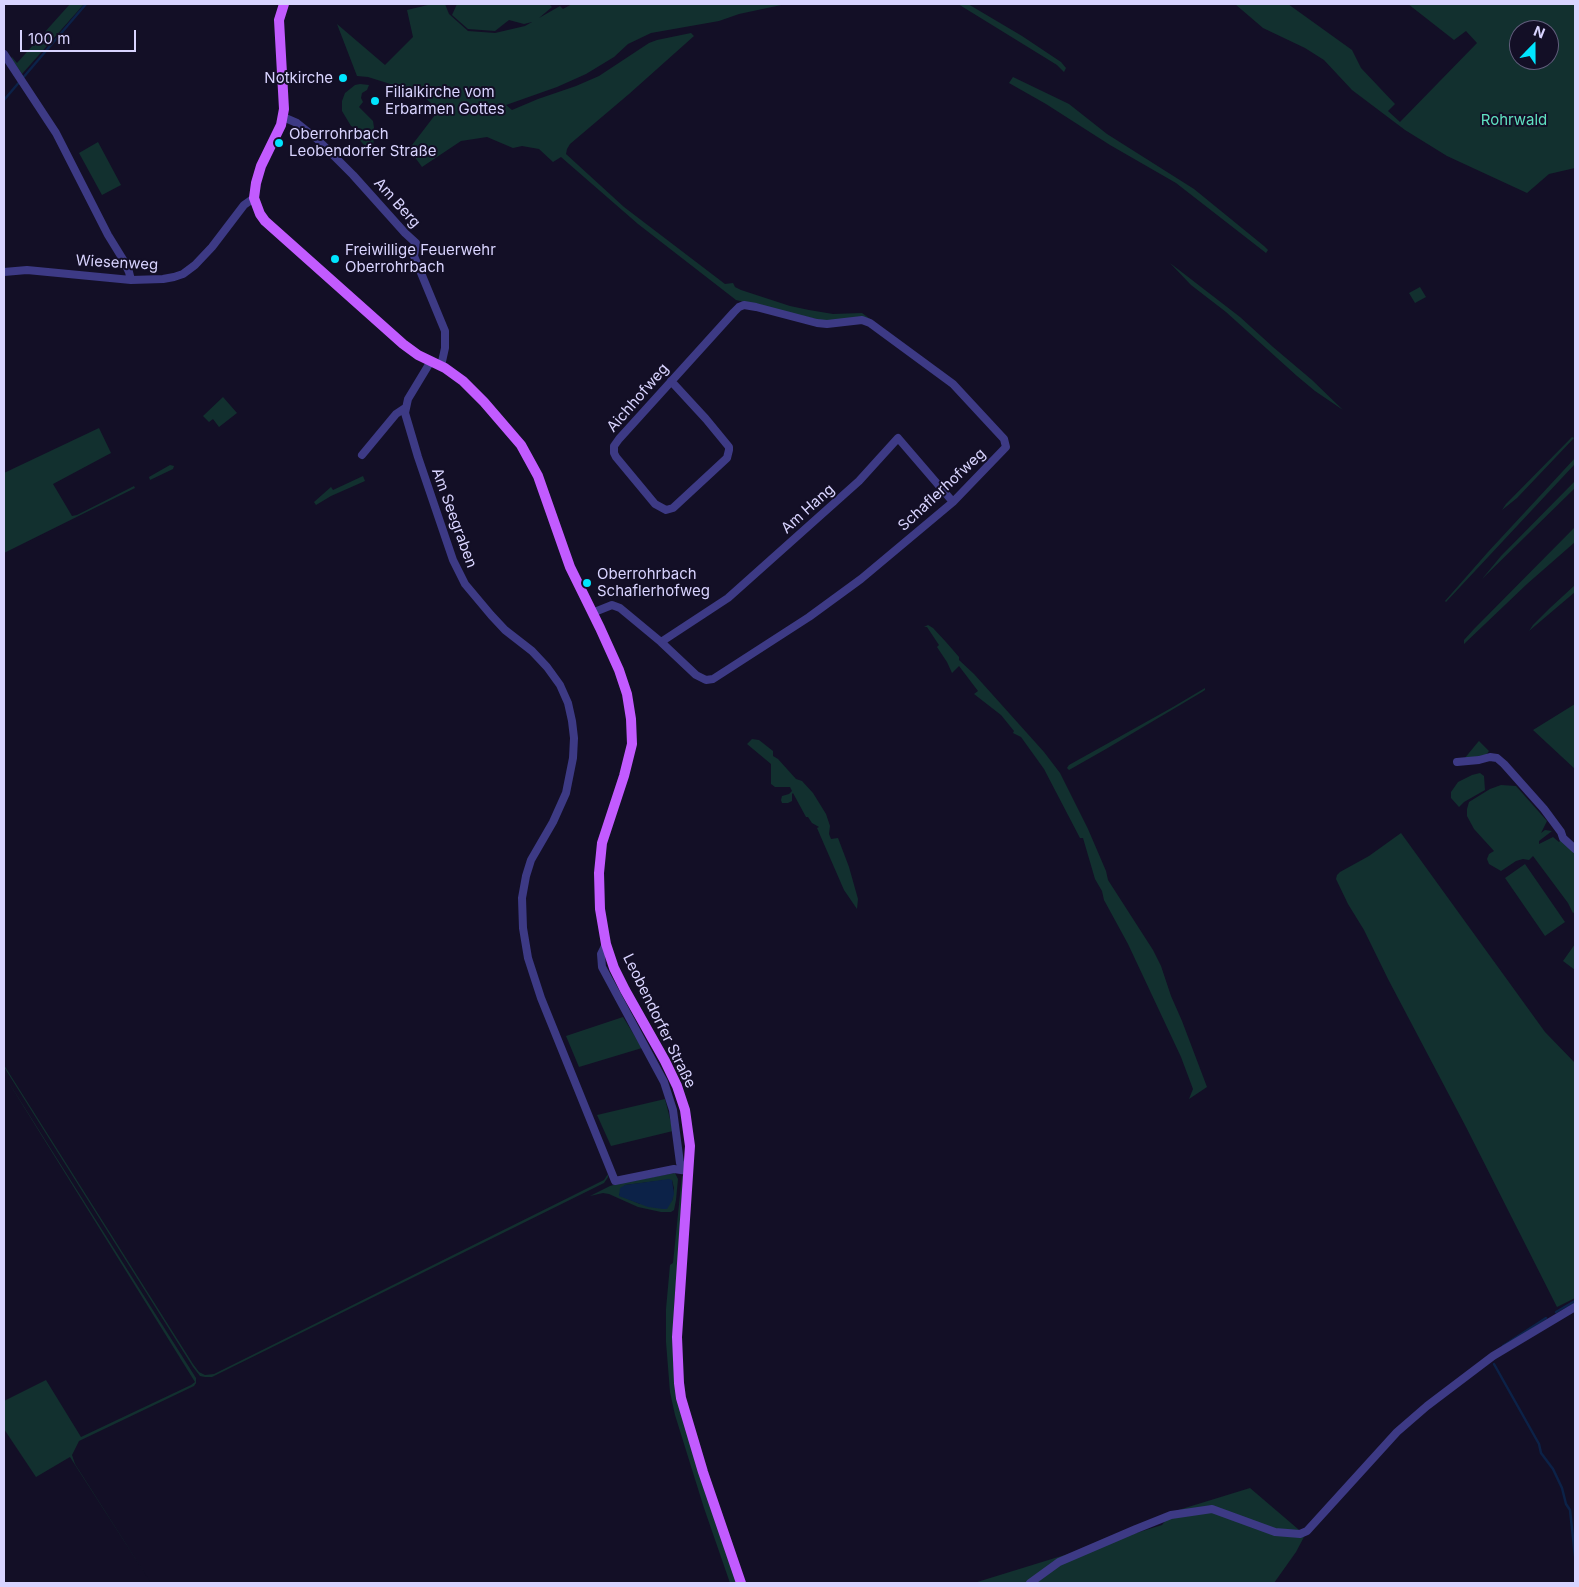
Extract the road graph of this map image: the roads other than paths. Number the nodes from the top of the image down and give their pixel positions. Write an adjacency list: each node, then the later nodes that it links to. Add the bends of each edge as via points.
1 (284, 4): 3 (main road, via 280,20)
2 (4, 54): 6 (street, via 56,133)
3 (283, 116): 4 (main road, via 258,175); 8 (street, Am Berg, via 317,139 416,243 414,256 445,331 445,348)
4 (254, 198): 6 (street, Wiesenweg, via 244,205 206,254 183,274 163,279); 8 (main road, Leobendorfer Straße, via 265,221 403,344)
5 (4, 272): 6 (street, Wiesenweg, via 27,270)
6 (131, 280)
7 (739, 307): 9 (street, Aichhofweg); 12 (street, Schaflerhofweg, via 756,307 817,323 866,321 953,384 1006,444 1003,451)
8 (436, 363): 10 (street, via 408,399); 13 (main road, Leobendorfer Straße, via 478,395 525,451 540,481 570,567)
9 (671, 381): 9 (street, Aichhofweg, via 619,439 614,449 616,456 655,504 666,510 673,508 727,458 730,450)
10 (405, 408): 11 (street, via 396,414); 17 (street, Am Seegraben, via 420,465 461,578 490,616 547,667 560,684 568,703 574,738 566,793 531,860 522,898 528,958 541,998 615,1181 674,1170)
11 (362, 455)
12 (953, 502): 14 (street, Schaflerhofweg, via 861,579 716,677 706,680 696,675); 14 (street, Am Hang, via 898,438 859,481 728,598)
13 (592, 613): 14 (street, via 616,606); 17 (main road, Leobendorfer Straße, via 624,685 632,727 629,758 601,853 599,902 606,944 618,977 665,1061 682,1099 689,1133)
14 (661, 642)
15 (1457, 762): 16 (street, via 1497,758)
16 (1575, 849)
17 (688, 1171): 19 (main road, Leobendorfer Straße, via 676,1337 679,1383 703,1472)
18 (1575, 1307): 20 (street, via 1493,1356 1427,1406 1398,1432 1307,1531 1300,1534 1275,1532 1212,1509 1171,1515 1059,1562)
19 (740, 1583)
20 (1030, 1583)

